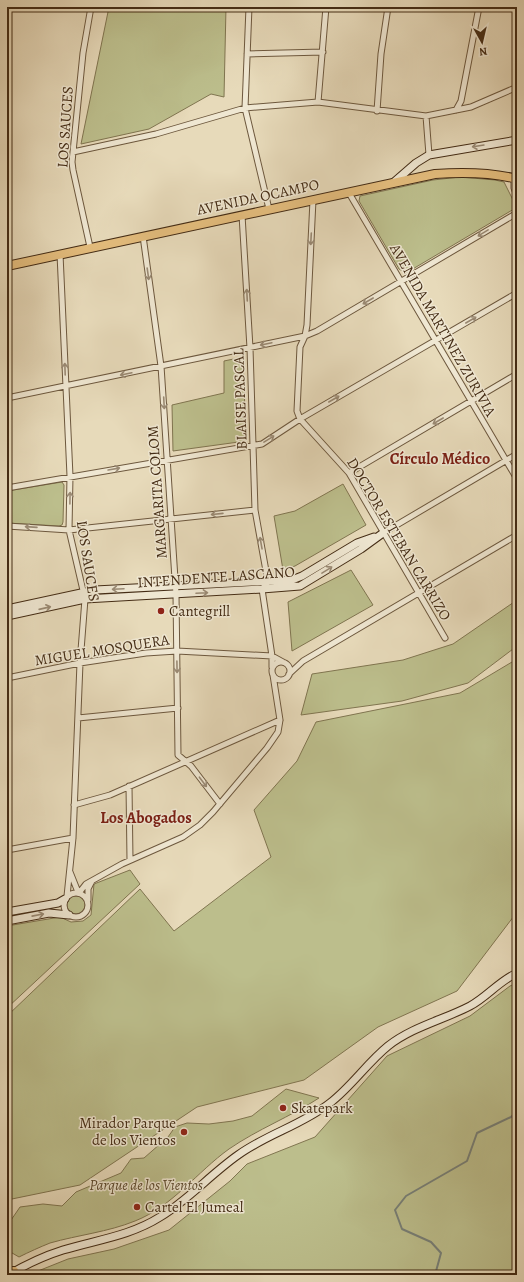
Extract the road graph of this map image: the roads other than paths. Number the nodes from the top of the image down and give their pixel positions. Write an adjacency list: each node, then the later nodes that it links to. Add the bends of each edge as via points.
1 (91, 7): 15 (street, LOS SAUCES, via 83,54)
2 (249, 7): 7 (street)
3 (326, 7): 6 (street)
4 (388, 7): 12 (street, via 381,54)
5 (478, 7): 11 (street, via 461,101)
6 (323, 52): 7 (street); 9 (street)
7 (248, 54): 10 (street)
8 (515, 88): 11 (street, via 471,107)
9 (318, 102): 10 (street); 12 (street)
10 (246, 108): 15 (street, via 156,134); 24 (street)
11 (456, 110): 13 (street)
12 (377, 111): 13 (street)
13 (426, 116): 16 (street)
14 (517, 140): 16 (main road, one-way to 16)
15 (73, 152): 28 (street, LOS SAUCES, via 73,170)
16 (429, 155): 17 (main road)
17 (416, 163): 18 (main road, via 416,174); 20 (main road)
18 (421, 177): 19 (main road, AVENIDA OCAMPO, via 460,172 485,173); 20 (main road, AVENIDA OCAMPO)
19 (515, 179): 22 (street, via 514,188)
20 (393, 183): 21 (main road, AVENIDA OCAMPO)
21 (349, 193): 23 (main road, AVENIDA OCAMPO); 31 (street, AVENIDA MARTINEZ ZURIVIA)
22 (517, 196)
23 (313, 200): 24 (main road, AVENIDA OCAMPO); 33 (street, one-way to 33)
24 (269, 209): 26 (main road, AVENIDA OCAMPO)
25 (517, 213): 31 (street, one-way to 31)
26 (242, 215): 27 (main road, AVENIDA OCAMPO); 35 (street, BLAISE PASCAL, one-way to 26)
27 (143, 236): 28 (main road, AVENIDA OCAMPO); 36 (street, MARGARITA COLOM, one-way to 36)
28 (90, 247): 29 (main road, AVENIDA OCAMPO)
29 (60, 254): 30 (main road, AVENIDA OCAMPO); 38 (street, LOS SAUCES, one-way to 29)
30 (7, 266)
31 (402, 282): 33 (street, one-way to 33); 34 (street, AVENIDA MARTINEZ ZURIVIA)
32 (517, 293): 34 (street, one-way to 32)
33 (305, 336): 35 (street, one-way to 35); 41 (street, via 300,347 297,410)
34 (436, 340): 40 (street, AVENIDA MARTINEZ ZURIVIA); 41 (street, one-way to 34)
35 (250, 348): 36 (street); 42 (street, BLAISE PASCAL)
36 (161, 366): 38 (street, one-way to 38); 44 (street, MARGARITA COLOM, one-way to 44)
37 (517, 374): 40 (street)
38 (66, 386): 39 (street); 47 (street, LOS SAUCES)
39 (7, 398)
40 (472, 401): 45 (street, AVENIDA MARTINEZ ZURIVIA); 46 (street, one-way to 46)
41 (300, 419): 42 (street, one-way to 41, via 262,444); 46 (street, DOCTOR ESTEBAN CARRIZO)
42 (254, 446): 44 (street); 50 (street, BLAISE PASCAL)
43 (517, 454): 45 (street)
44 (167, 460): 47 (street, one-way to 44); 51 (street, MARGARITA COLOM)
45 (506, 460): 48 (street, AVENIDA MARTINEZ ZURIVIA); 54 (street)
46 (349, 473): 54 (street, DOCTOR ESTEBAN CARRIZO)
47 (70, 476): 49 (street); 53 (street, LOS SAUCES, one-way to 47)
48 (517, 479)
49 (7, 488)
50 (255, 510): 51 (street, one-way to 51); 56 (street, BLAISE PASCAL, one-way to 50)
51 (171, 518): 53 (street); 58 (street, MARGARITA COLOM)
52 (7, 526): 53 (street, one-way to 52)
53 (69, 530): 60 (street, LOS SAUCES)
54 (383, 533): 56 (main road, INTENDENTE LASCANO, via 357,543 297,579); 57 (main road, INTENDENTE LASCANO, one-way to 54, via 300,586); 59 (street, DOCTOR ESTEBAN CARRIZO)
55 (517, 535): 59 (street)
56 (268, 582): 57 (street); 58 (main road, INTENDENTE LASCANO)
57 (262, 589): 58 (main road, INTENDENTE LASCANO, one-way to 57); 64 (street)
58 (176, 590): 60 (main road, INTENDENTE LASCANO); 63 (street, MARGARITA COLOM)
59 (419, 592): 62 (street, DOCTOR ESTEBAN CARRIZO); 65 (street)
60 (84, 595): 61 (main road, INTENDENTE LASCANO); 66 (street, LOS SAUCES)
61 (8, 611)
62 (445, 638)
63 (177, 651): 64 (street, MIGUEL MOSQUERA); 66 (street, MIGUEL MOSQUERA); 73 (street, MARGARITA COLOM, one-way to 73)
64 (272, 656): 67 (street); 68 (street)
65 (303, 661): 67 (street); 70 (street)
66 (80, 663): 71 (street, MIGUEL MOSQUERA); 74 (street, LOS SAUCES)
67 (285, 664): 68 (street, via 277,663); 70 (street, via 290,669)
68 (272, 667): 69 (street)
69 (273, 675): 70 (street, via 278,680); 72 (street)
70 (287, 676): 72 (street)
71 (7, 678)
72 (276, 695): 75 (street)
73 (178, 708): 74 (street); 76 (street, MARGARITA COLOM, via 178,755)
74 (78, 718): 79 (street, LOS SAUCES)
75 (280, 720): 76 (street); 78 (street, via 274,739)
76 (185, 761): 77 (street); 78 (street, MARGARITA COLOM, one-way to 78)
77 (130, 786): 79 (street, via 110,795); 82 (street)
78 (220, 804): 82 (street, via 200,825 183,837)
79 (74, 805): 80 (street, LOS SAUCES)
80 (72, 838): 81 (street); 83 (street, LOS SAUCES)
81 (7, 850)
82 (130, 860): 84 (street)
83 (70, 871): 85 (street, LOS SAUCES); 86 (street, LOS SAUCES)
84 (92, 880): 85 (street); 87 (street)
85 (79, 892): 86 (street); 87 (street)
86 (66, 898): 88 (main road, via 58,903); 89 (street, via 64,909)
87 (88, 900): 89 (street, via 88,908 84,914 76,917)
88 (7, 912)
89 (69, 915): 90 (main road, one-way to 89, via 49,913)
90 (7, 921)
91 (517, 973): 92 (main road, via 470,1006 399,1038 331,1102 238,1155 159,1218 128,1233 61,1250)
92 (10, 1273)

